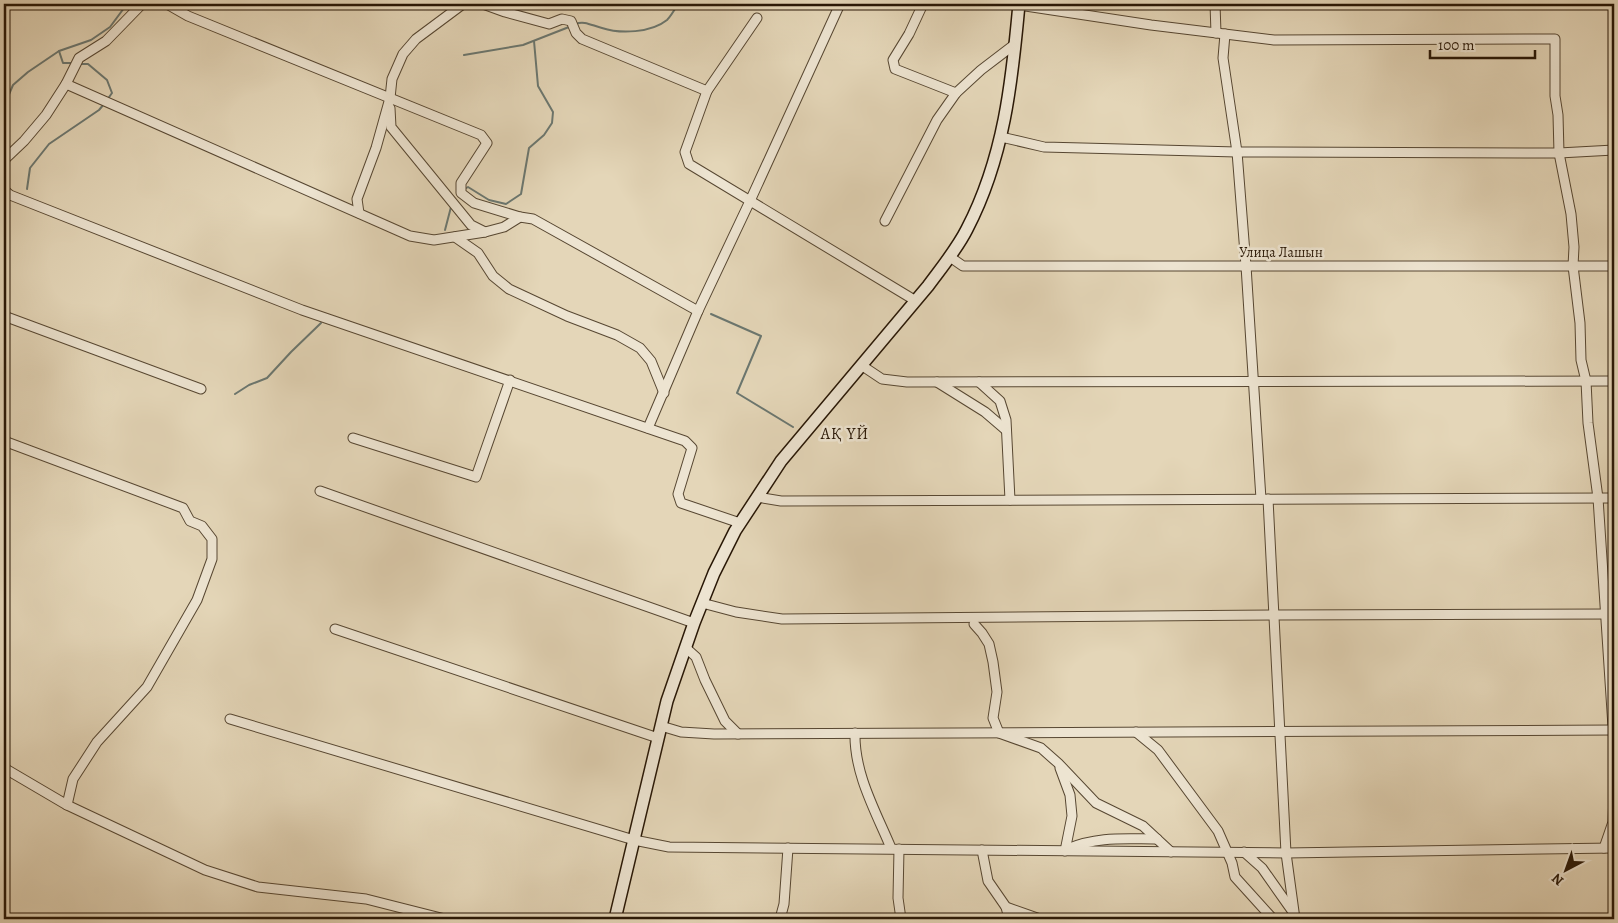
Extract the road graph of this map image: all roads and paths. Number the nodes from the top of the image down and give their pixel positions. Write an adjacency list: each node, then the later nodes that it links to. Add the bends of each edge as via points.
1 (142, 4): 12 (street, via 106,41 79,58)
2 (167, 4): 15 (street, via 188,16)
3 (463, 4): 15 (street, via 416,39 404,54 392,79)
4 (483, 4): 13 (street, via 549,24 562,19 571,21 582,38)
5 (840, 4): 22 (street)
6 (923, 4): 14 (street, via 893,60 895,69)
7 (1019, 4): 10 (street); 11 (main road)
8 (1215, 4): 10 (street)
9 (757, 18): 13 (street)
10 (1220, 33): 18 (street); 19 (street, via 1274,40 1555,39)
11 (1015, 44): 14 (street); 16 (main road, via 1013,75)
12 (66, 84): 20 (street, via 46,115); 23 (street)
13 (707, 91): 22 (street, via 685,152 690,164)
14 (956, 93): 25 (street, via 937,120)
15 (390, 98): 23 (street, via 358,199); 24 (street, via 482,135 487,143 461,184 461,193 474,204); 26 (street, via 391,126 471,225)
16 (1001, 137): 18 (street, via 1044,147); 28 (main road, via 981,198)
17 (1614, 150): 19 (street)
18 (1237, 152): 19 (street); 29 (street)
19 (1559, 153): 30 (street, via 1571,214)
20 (4, 160)
21 (4, 190): 36 (street, via 302,310)
22 (750, 200): 32 (street); 33 (street)
23 (359, 213): 27 (street, via 410,236 434,240)
24 (520, 217): 26 (street, via 504,227); 33 (street, via 534,219)
25 (885, 221)
26 (486, 232): 27 (street)
27 (455, 237): 43 (street, via 478,253 493,276 509,289 640,348 651,361)
28 (950, 257): 29 (street, Улица Лашын, via 963,266); 32 (main road)
29 (1246, 266): 30 (street, Улица Лашын); 40 (street)
30 (1573, 266): 31 (street, Улица Лашын); 41 (street, via 1581,360)
31 (1614, 266)
32 (916, 301): 35 (main road)
33 (698, 311): 43 (street)
34 (4, 316): 42 (street)
35 (861, 365): 38 (street, via 882,379); 49 (main road, via 781,460)
36 (510, 380): 44 (street); 46 (street, via 476,477)
37 (1614, 381): 41 (street)
38 (937, 382): 39 (street); 45 (street, via 985,412)
39 (979, 382): 40 (street); 45 (street, via 1000,401)
40 (1254, 382): 41 (street); 52 (street)
41 (1586, 382): 50 (street)
42 (201, 389)
43 (664, 394): 44 (street)
44 (648, 428): 54 (street, via 685,441 692,448 678,494 681,503)
45 (1006, 430): 53 (street)
46 (353, 438)
47 (4, 441): 77 (street, via 183,508 190,521 202,526 212,539 212,559 197,600 147,686 97,742 73,779)
48 (320, 492): 58 (street)
49 (757, 496): 53 (street, via 781,501); 54 (main road)
50 (1598, 498): 51 (street); 52 (street); 56 (street)
51 (1614, 498)
52 (1265, 499): 53 (street); 57 (street)
53 (1010, 500)
54 (740, 523): 55 (main road)
55 (702, 603): 57 (street, via 782,620); 58 (main road)
56 (1610, 614): 57 (street); 64 (street)
57 (1274, 615): 66 (street)
58 (694, 623): 61 (main road)
59 (974, 624): 67 (street, via 989,644 997,692 993,718)
60 (335, 629): 71 (street)
61 (686, 648): 63 (main road); 69 (street, via 696,657 725,721)
62 (230, 719): 79 (street)
63 (661, 726): 69 (street, via 682,732); 71 (main road)
64 (1614, 730): 66 (street); 72 (street)
65 (1136, 732): 66 (street); 68 (street); 86 (street, via 1158,750 1218,831)
66 (1280, 732): 89 (street)
67 (999, 733): 68 (street); 70 (street); 73 (street)
68 (1033, 733): 73 (street)
69 (738, 734): 70 (street)
70 (855, 734): 83 (street, via 854,751 862,776)
71 (658, 738): 79 (main road)
72 (1614, 742)
73 (1041, 748): 74 (street)
74 (1058, 763): 78 (street, via 1096,803 1143,826); 85 (street, via 1070,795 1072,816)
75 (4, 768): 77 (street)
76 (1614, 794): 81 (street, via 1612,822)
77 (67, 805): 93 (street, via 206,870 258,887 366,899)
78 (1157, 839): 85 (street, via 1102,839 1084,842); 87 (street)
79 (634, 840): 80 (street, via 669,847); 94 (main road)
80 (788, 848): 83 (street); 95 (street)
81 (1604, 848): 82 (street); 89 (street)
82 (1614, 848)
83 (896, 849): 84 (street); 90 (street)
84 (982, 850): 85 (street); 91 (street, via 988,881)
85 (1065, 851): 87 (street)
86 (1226, 851): 87 (street); 88 (street); 100 (street, via 1235,877)
87 (1171, 852)
88 (1244, 852): 89 (street); 92 (street, via 1262,868)
89 (1286, 853): 92 (street)
90 (898, 898): 96 (street); 97 (street)
91 (1006, 907): 98 (street); 99 (street)
92 (1295, 917)
93 (444, 919)
94 (615, 919)
95 (780, 919)
96 (894, 919)
97 (901, 919)
98 (1009, 919)
99 (1040, 919)
100 (1273, 919)

